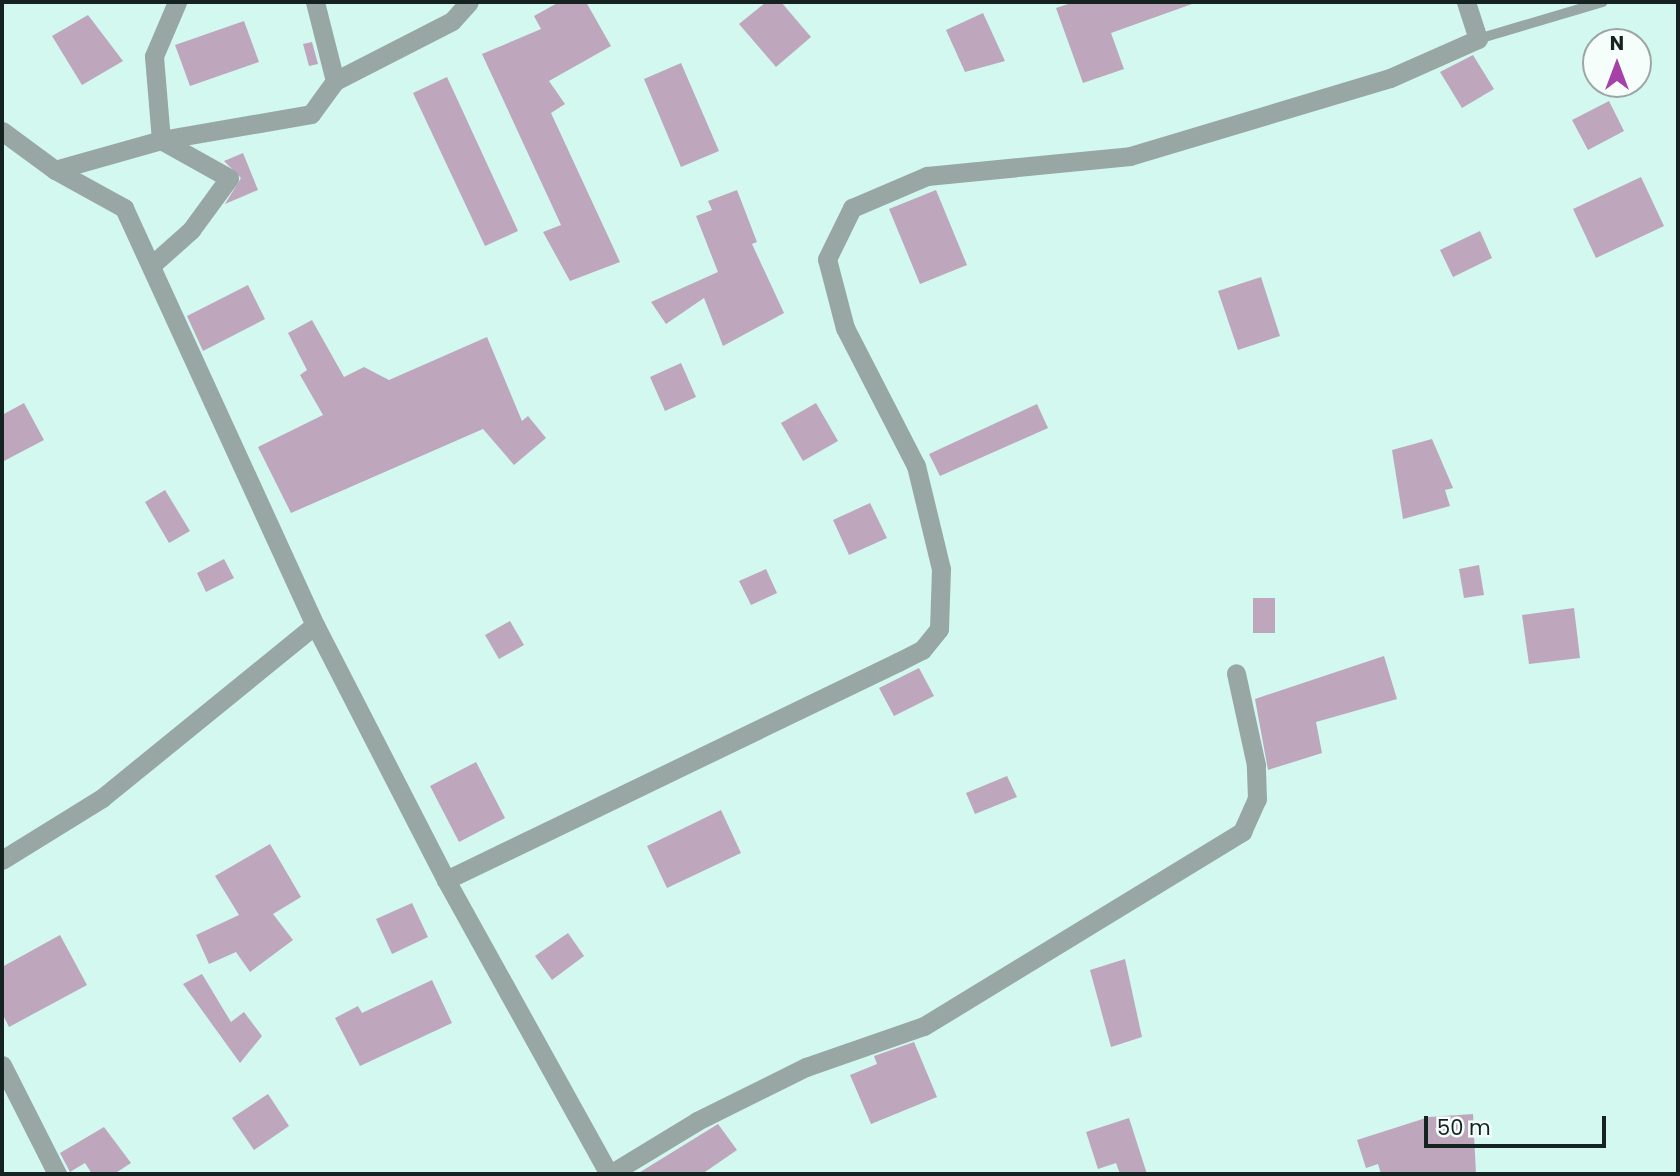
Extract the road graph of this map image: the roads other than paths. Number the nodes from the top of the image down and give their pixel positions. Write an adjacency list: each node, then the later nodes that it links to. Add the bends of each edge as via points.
1 (177, 2): 9 (street, via 154,56)
2 (315, 2): 7 (street)
3 (469, 2): 7 (street, via 452,21)
4 (1466, 2): 6 (street)
5 (1603, 2): 6 (lane)
6 (1478, 39): 15 (street, via 1390,78 1130,156 927,176 852,208 827,258 845,328 916,466 941,569 939,629 922,650)
7 (335, 81): 9 (street, via 311,114)
8 (2, 131): 10 (street)
9 (160, 140): 10 (street); 11 (street, via 229,178 191,230)
10 (55, 170): 11 (street, via 124,208)
11 (155, 263): 12 (street)
12 (315, 625): 14 (street, via 102,798); 15 (street)
13 (1236, 673): 18 (street, via 1256,765 1257,799 1242,832 924,1026 806,1067 697,1121)
14 (2, 860)
15 (446, 880): 18 (street)
16 (2, 1065): 17 (street)
17 (57, 1174)
18 (610, 1174)

